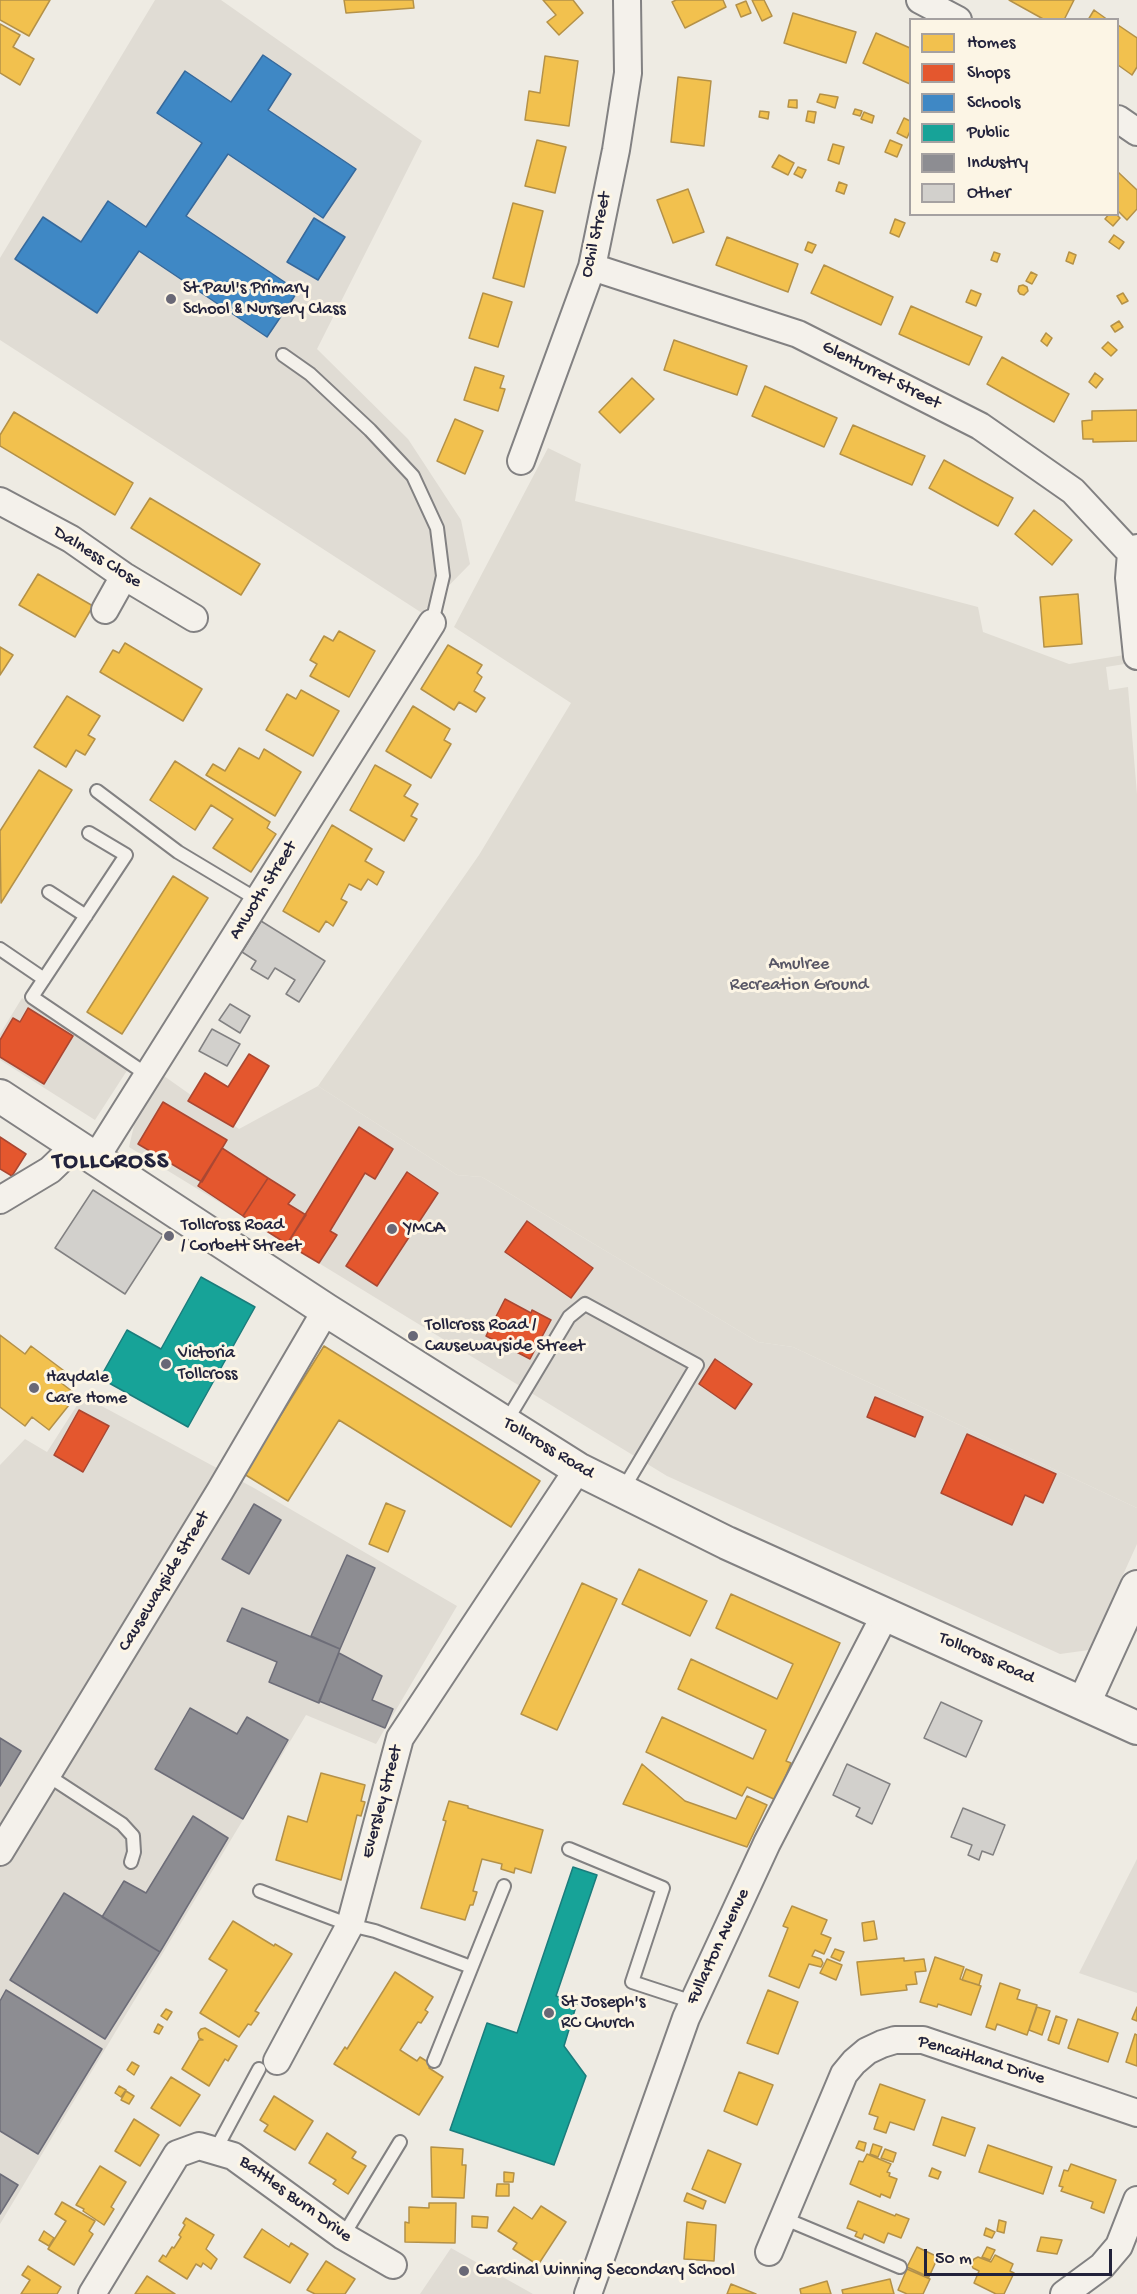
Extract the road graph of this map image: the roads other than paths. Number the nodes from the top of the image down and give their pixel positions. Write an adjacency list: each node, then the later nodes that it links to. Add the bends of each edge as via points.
1 (627, 0): 6 (street, Ochil Street, via 628,73)
2 (920, 0): 3 (street)
3 (954, 18)
4 (1119, 120): 5 (street)
5 (1137, 132)
6 (592, 267): 8 (street, Ochil Street); 10 (street, Glenturret Street, via 798,334 980,426 1073,491)
7 (283, 355): 14 (lane, via 310,374 413,476 437,528 443,576)
8 (521, 461)
9 (0, 501): 11 (street, Dalness Close, via 71,539)
10 (1134, 551): 15 (street, via 1129,578)
11 (124, 576): 12 (street); 13 (street, Dalness Close)
12 (105, 610)
13 (194, 618)
14 (432, 623): 19 (street, Anwoth Street)
15 (1137, 656)
16 (97, 790): 19 (lane, via 178,852)
17 (89, 833): 20 (lane, via 126,855)
18 (49, 892): 20 (lane)
19 (258, 900): 23 (street, Anwoth Street)
20 (86, 916): 22 (lane)
21 (0, 949): 22 (lane)
22 (44, 979): 23 (lane, via 32,997)
23 (148, 1076): 25 (street, Anwoth Street)
24 (0, 1096): 25 (street, Tollcross Road)
25 (85, 1152): 26 (street, Anwoth Street); 27 (street, Tollcross Road)
26 (0, 1200)
27 (326, 1310): 28 (street, Tollcross Road); 35 (street, Causewayside Street)
28 (505, 1423): 29 (street, Tollcross Road); 30 (lane, via 570,1317 585,1304 697,1365)
29 (578, 1469): 30 (street, Tollcross Road); 41 (street, Eversley Street, via 400,1738)
30 (622, 1491): 32 (street, Tollcross Road)
31 (1137, 1587): 33 (street)
32 (885, 1615): 33 (street, Tollcross Road); 43 (street, Fullarton Avenue, via 767,1843)
33 (1084, 1702): 34 (street, Tollcross Road)
34 (1137, 1728)
35 (46, 1775): 37 (street, Causewayside Street); 38 (lane, via 122,1824 133,1836)
36 (569, 1850): 43 (lane, via 663,1888 632,1982)
37 (0, 1852)
38 (131, 1862)
39 (504, 1886): 42 (lane)
40 (260, 1891): 41 (lane)
41 (350, 1925): 42 (lane); 45 (street, Eversley Street)
42 (471, 1966): 44 (lane)
43 (693, 2002): 56 (street, Fullarton Avenue)
44 (434, 2061)
45 (268, 2065): 48 (lane)
46 (1137, 2113): 50 (street, Pencaitland Drive, via 923,2040 895,2040 867,2051 844,2074)
47 (400, 2142): 51 (lane)
48 (216, 2150): 51 (street, Battles Burn Drive, via 233,2156); 55 (street, Battles Burn Drive, via 199,2146 177,2154)
49 (1137, 2200): 57 (street, via 1119,2246 1102,2266)
50 (783, 2218): 52 (street, Pencaitland Drive); 54 (lane)
51 (343, 2236): 53 (street, Battles Burn Drive)
52 (769, 2252)
53 (393, 2265)
54 (900, 2266)
55 (92, 2294)
56 (588, 2294)
57 (1064, 2294)

